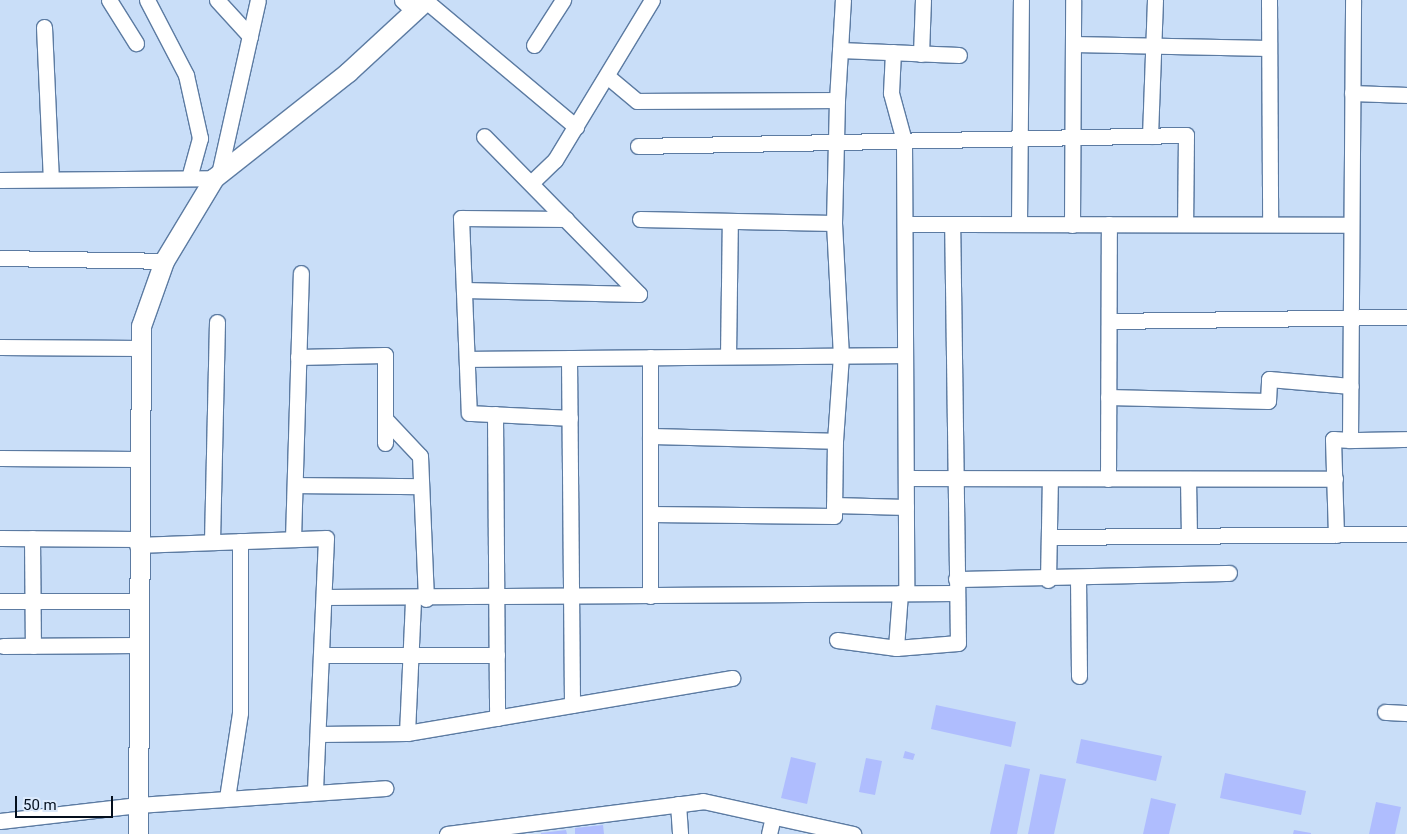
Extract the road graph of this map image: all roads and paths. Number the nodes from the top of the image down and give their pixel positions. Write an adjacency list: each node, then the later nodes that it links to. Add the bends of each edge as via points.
1 (109, 0): 17 (street)
2 (147, 0): 39 (street, via 186,74 200,138)
3 (217, 0): 16 (street)
4 (258, 0): 16 (street)
5 (563, 0): 19 (street)
6 (652, 0): 26 (street)
7 (843, 0): 22 (street)
8 (923, 0): 24 (street)
9 (1021, 0): 34 (street)
10 (1073, 0): 18 (street)
11 (1155, 0): 20 (street)
12 (1269, 0): 21 (street)
13 (1353, 0): 27 (street)
14 (417, 3): 30 (street); 38 (street, via 348,72)
15 (44, 27): 40 (street)
16 (250, 36): 38 (street)
17 (136, 43)
18 (1073, 44): 20 (street); 33 (street)
19 (534, 45)
20 (1153, 46): 21 (street); 32 (street)
21 (1269, 48): 53 (street)
22 (840, 50): 23 (street); 29 (street)
23 (893, 52): 24 (street); 35 (street, via 891,93)
24 (921, 54): 25 (street)
25 (959, 55)
26 (606, 76): 29 (street, via 637,101); 30 (street)
27 (1352, 93): 28 (street); 54 (street)
28 (1407, 95)
29 (837, 100): 36 (street)
30 (576, 127): 42 (street, via 555,160)
31 (484, 136): 42 (street)
32 (1150, 136): 33 (street); 52 (street, via 1186,135)
33 (1073, 137): 34 (street); 50 (street)
34 (1020, 138): 35 (street); 49 (street)
35 (904, 141): 36 (street); 47 (street)
36 (836, 142): 37 (street); 46 (street)
37 (638, 146)
38 (217, 176): 39 (street); 56 (street)
39 (189, 178): 40 (street)
40 (51, 179): 41 (street)
41 (0, 180)
42 (530, 183): 43 (street)
43 (566, 219): 58 (street, via 461,218); 58 (street, via 639,294)
44 (640, 219): 45 (street)
45 (730, 221): 46 (street); 67 (street)
46 (834, 223): 65 (street)
47 (905, 224): 48 (street); 66 (street)
48 (952, 224): 49 (street); 85 (street)
49 (1019, 224): 50 (street)
50 (1072, 224): 51 (street)
51 (1109, 224): 52 (street); 61 (street)
52 (1186, 224): 53 (street)
53 (1270, 224): 54 (street)
54 (1352, 225): 59 (street)
55 (0, 258): 56 (street)
56 (164, 261): 64 (street, via 141,326)
57 (301, 273): 68 (street)
58 (464, 290): 70 (street)
59 (1351, 317): 60 (street); 61 (street); 72 (street)
60 (1407, 317)
61 (1109, 321): 73 (street)
62 (217, 322): 104 (street)
63 (0, 347): 64 (street)
64 (140, 348): 83 (street)
65 (841, 355): 66 (street); 67 (street); 80 (street)
66 (905, 355): 84 (street)
67 (728, 356): 69 (street)
68 (298, 357): 76 (street, via 384,355); 90 (street)
69 (650, 357): 71 (street); 77 (street)
70 (466, 358): 71 (street); 74 (street, via 469,412)
71 (569, 358): 75 (street)
72 (1351, 386): 73 (street, via 1269,379 1268,401); 79 (street)
73 (1108, 398): 87 (street)
74 (495, 414): 75 (street); 113 (street)
75 (570, 418): 112 (street)
76 (385, 419): 81 (street); 91 (street, via 420,456)
77 (650, 436): 80 (street); 94 (street)
78 (1407, 439): 79 (street)
79 (1350, 440): 89 (street, via 1333,439)
80 (835, 441): 92 (street)
81 (385, 443)
82 (0, 458): 83 (street)
83 (137, 459): 103 (street)
84 (906, 478): 85 (street); 93 (street)
85 (955, 478): 86 (street); 108 (street)
86 (1050, 479): 87 (street); 98 (street)
87 (1108, 479): 88 (street)
88 (1188, 479): 89 (street); 97 (street)
89 (1335, 479): 96 (street)
90 (294, 485): 91 (street); 101 (street)
91 (419, 486): 114 (street)
92 (834, 505): 93 (street); 94 (street, via 834,516)
93 (906, 507): 109 (street)
94 (650, 514): 110 (street)
95 (1407, 534): 96 (street)
96 (1336, 535): 97 (street)
97 (1189, 536): 98 (street)
98 (1049, 537): 107 (street)
99 (0, 538): 100 (street)
100 (32, 538): 103 (street); 116 (street)
101 (293, 539): 102 (street); 111 (street, via 326,538)
102 (240, 541): 104 (street); 136 (street, via 240,712)
103 (137, 542): 104 (street); 117 (street)
104 (212, 542)
105 (1229, 573): 106 (street)
106 (1078, 578): 107 (street); 126 (street)
107 (1048, 580): 108 (street)
108 (956, 586): 109 (street); 122 (street, via 958,643)
109 (903, 593): 110 (street); 122 (street)
110 (650, 596): 112 (street)
111 (324, 597): 114 (street); 124 (street)
112 (570, 597): 113 (street); 128 (street)
113 (498, 598): 114 (street); 125 (street)
114 (420, 599): 123 (street)
115 (0, 601): 116 (street)
116 (32, 601): 117 (street); 121 (street)
117 (137, 601): 119 (street)
118 (837, 640): 122 (street)
119 (137, 645): 121 (street); 138 (street)
120 (3, 646): 121 (street)
121 (33, 646)
122 (896, 648)
123 (411, 654): 124 (street); 125 (street); 132 (street)
124 (321, 655): 133 (street)
125 (497, 655): 131 (street)
126 (1080, 676)
127 (732, 678): 128 (street)
128 (572, 705): 131 (street)
129 (1385, 712): 130 (street)
130 (1407, 713)
131 (497, 718): 132 (street)
132 (407, 733): 133 (street)
133 (318, 734): 135 (street)
134 (385, 788): 135 (street)
135 (315, 792): 136 (street)
136 (227, 798): 138 (street)
137 (678, 804): 139 (street, via 703,801); 142 (street); 143 (street)
138 (138, 805): 140 (street); 141 (street)
139 (773, 816): 144 (street); 145 (street)
140 (0, 821)
141 (138, 834)
142 (447, 834)
143 (680, 834)
144 (769, 834)
145 (853, 834)

